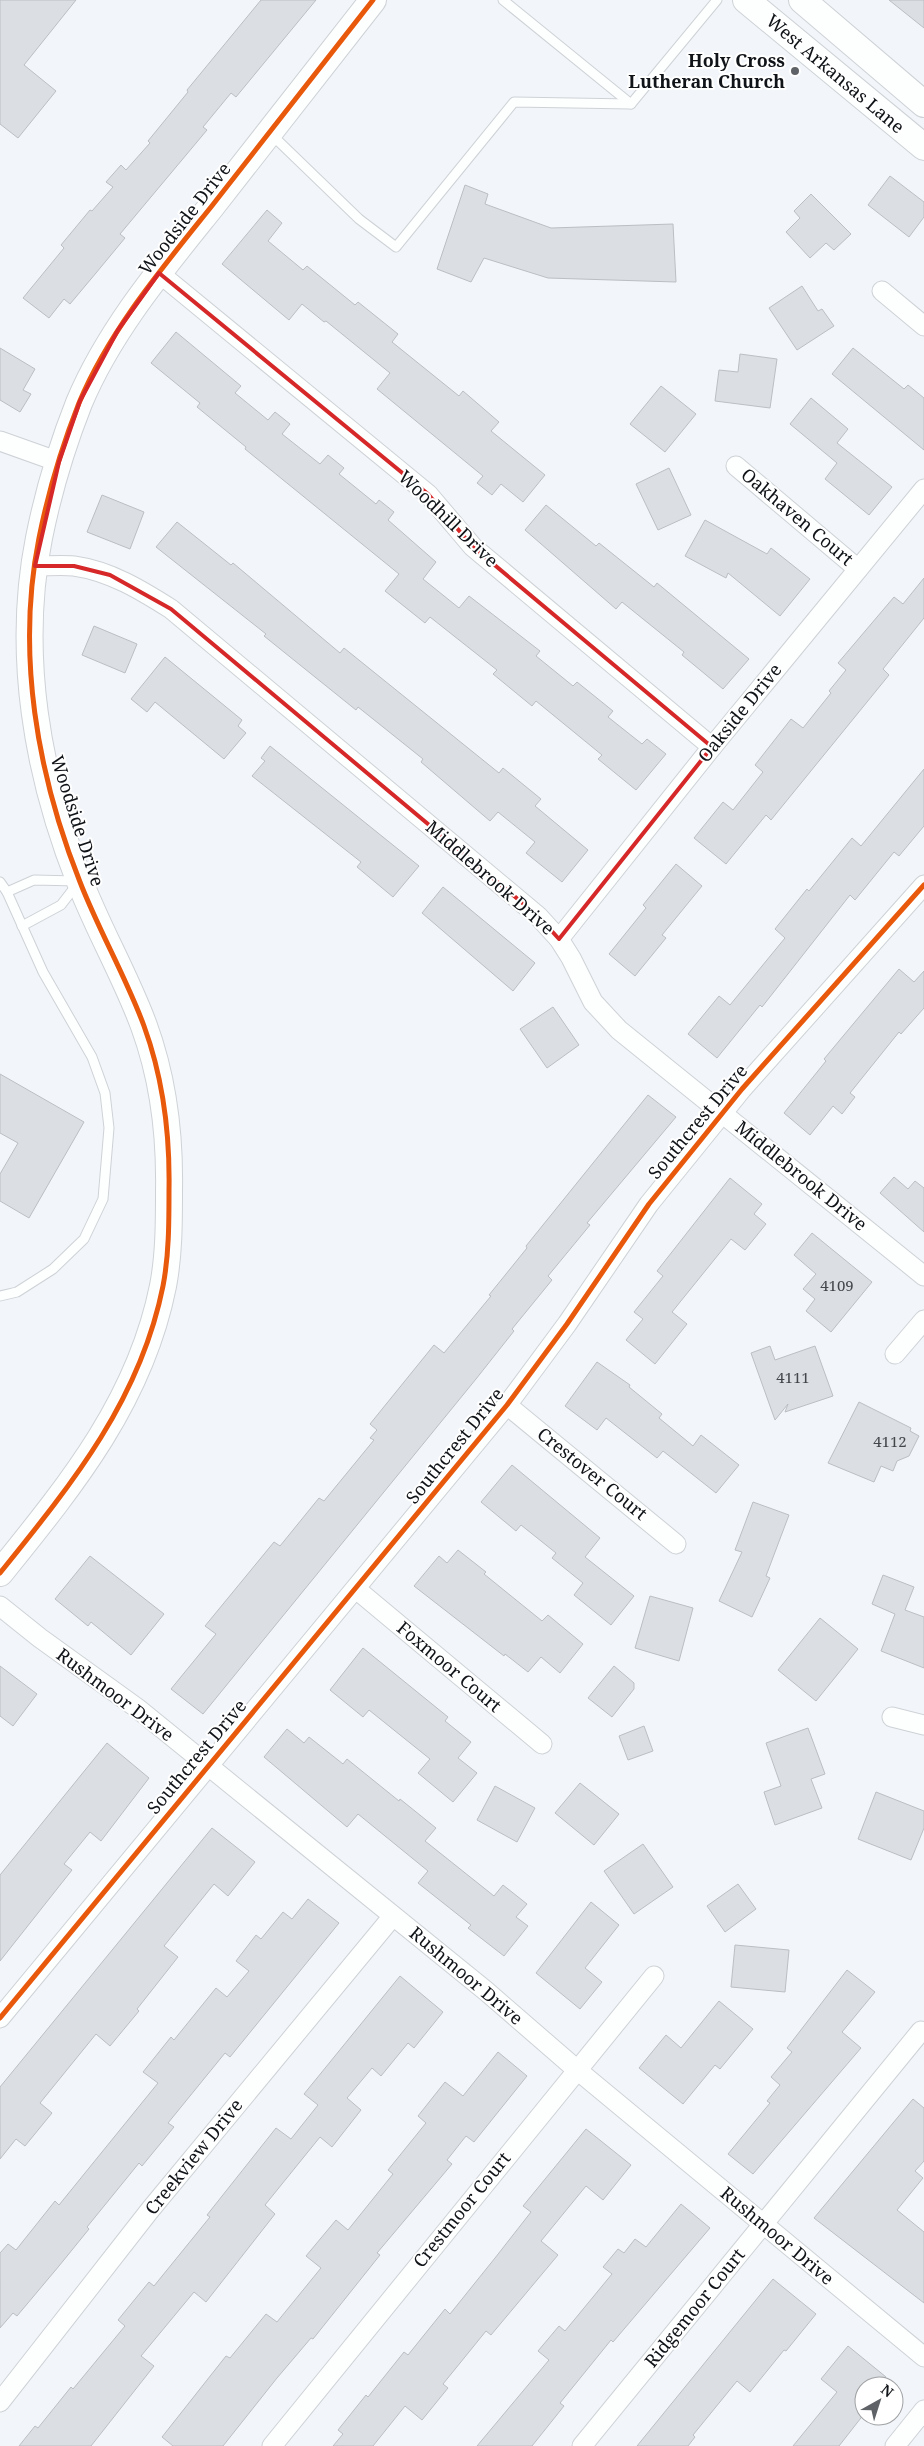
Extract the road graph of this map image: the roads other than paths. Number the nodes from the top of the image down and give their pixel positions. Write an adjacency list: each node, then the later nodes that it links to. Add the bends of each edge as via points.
1 (373, 0): 8 (street, Woodside Drive)
2 (503, 0): 6 (lane)
3 (717, 0): 6 (lane)
4 (746, 0): 9 (street, West Arkansas Lane)
5 (802, 0): 7 (street, West Arkansas Lane)
6 (631, 104): 8 (lane, via 514,102 396,247 359,219)
7 (924, 104)
8 (269, 132): 10 (street, Woodside Drive)
9 (924, 147)
10 (159, 272): 14 (street, Woodside Drive, via 118,330 80,401); 19 (street, Woodhill Drive, via 428,494 474,547)
11 (882, 291): 12 (street)
12 (924, 326)
13 (0, 441): 14 (street)
14 (58, 462): 17 (street, Woodside Drive)
15 (736, 466): 18 (street, Oakhaven Court)
16 (924, 490): 18 (street, Oakside Drive)
17 (35, 566): 20 (street, Woodside Drive, via 29,642 34,719 47,783); 25 (street, Middlebrook Drive, via 74,566 110,575 171,609 538,916)
18 (858, 568): 19 (street, Oakside Drive)
19 (712, 747): 25 (street, Oakside Drive)
20 (79, 881): 23 (lane, via 34,880); 24 (lane, via 61,905); 33 (street, Woodside Drive, via 130,991 155,1060 164,1104 170,1169 163,1286 130,1386 98,1444 67,1490)
21 (0, 882): 23 (lane)
22 (924, 885): 26 (street, Southcrest Drive)
23 (7, 892): 24 (lane)
24 (22, 926): 28 (lane, via 42,972 92,1058 106,1093 109,1128 102,1199 84,1240 53,1270 17,1292)
25 (559, 939): 26 (street, Middlebrook Drive, via 593,1002 606,1016)
26 (723, 1114): 27 (street, Middlebrook Drive); 31 (street, Southcrest Drive, via 649,1204)
27 (924, 1276)
28 (0, 1296)
29 (924, 1320): 30 (street)
30 (895, 1354)
31 (507, 1405): 32 (street, Crestover Court); 34 (street, Southcrest Drive)
32 (676, 1544)
33 (0, 1573)
34 (356, 1589): 38 (street, Foxmoor Court); 39 (street, Southcrest Drive)
35 (0, 1606): 39 (street, Rushmoor Drive, via 137,1708)
36 (892, 1717): 37 (street)
37 (924, 1726)
38 (542, 1744)
39 (207, 1766): 40 (street, Rushmoor Drive); 42 (street, Southcrest Drive)
40 (393, 1916): 44 (street, Rushmoor Drive); 47 (street, Creekview Drive, via 150,2210)
41 (654, 1976): 44 (street, Crestmoor Court)
42 (0, 2018)
43 (921, 2031): 45 (street, Ridgemoor Court)
44 (576, 2069): 45 (street, Rushmoor Drive); 49 (street, Crestmoor Court)
45 (763, 2225): 46 (street, Rushmoor Drive); 50 (street, Ridgemoor Court)
46 (924, 2357)
47 (0, 2402)
48 (924, 2410): 51 (street)
49 (272, 2446)
50 (582, 2446)
51 (895, 2446)

